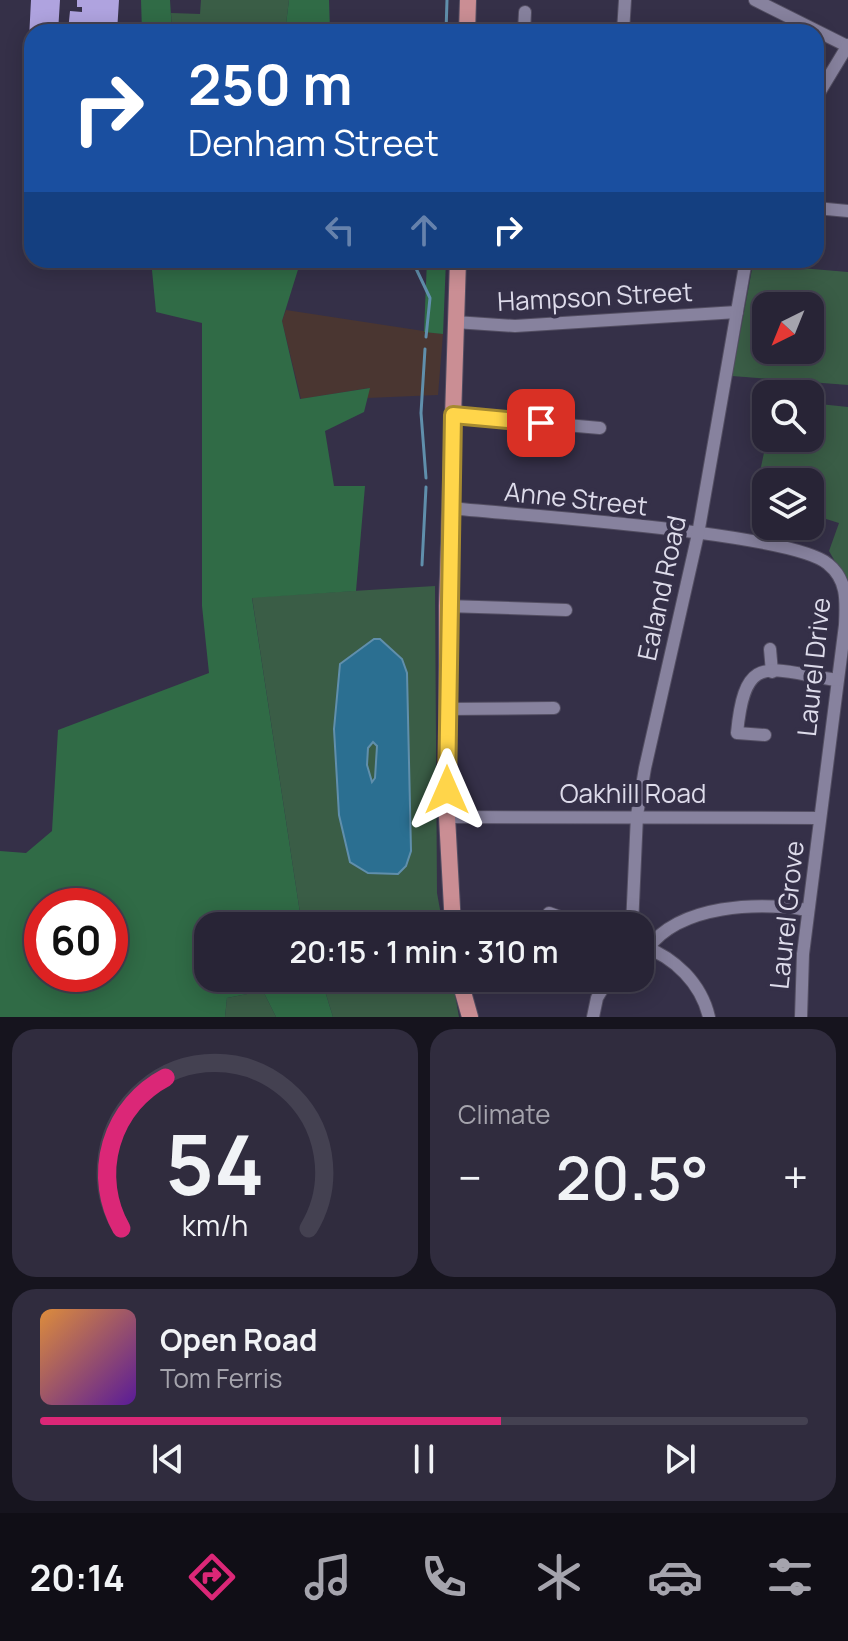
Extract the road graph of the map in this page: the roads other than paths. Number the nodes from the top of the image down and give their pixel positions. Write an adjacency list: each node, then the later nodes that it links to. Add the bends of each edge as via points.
1 (468, 0): 6 (main road)
2 (625, 0): 8 (street)
3 (755, 0): 5 (street)
4 (525, 12): 7 (street)
5 (786, 18): 9 (street); 10 (street)
6 (467, 24)
7 (524, 24)
8 (624, 24)
9 (783, 24)
10 (800, 24)
11 (824, 35): 12 (street)
12 (848, 45): 13 (street)
13 (824, 85)
14 (824, 209): 15 (street)
15 (848, 211)
16 (458, 268): 19 (main road)
17 (745, 268): 18 (street, Ealand Road)
18 (737, 312): 19 (street, Hampson Street, via 515,326); 23 (street, Ealand Road)
19 (455, 322): 20 (main road)
20 (453, 415): 21 (street); 22 (main road)
21 (600, 428)
22 (450, 508): 23 (street, Anne Street); 24 (main road)
23 (698, 534): 28 (street, Laurel Drive, via 812,554 830,564 847,595); 32 (street, Ealand Road)
24 (447, 606): 25 (street); 30 (main road)
25 (566, 610)
26 (770, 649): 27 (street)
27 (772, 672): 28 (street); 31 (street, via 750,678 739,712 737,733)
28 (837, 680): 34 (street, Laurel Drive)
29 (554, 708): 30 (street)
30 (447, 709): 33 (main road)
31 (765, 735)
32 (637, 815): 33 (street, Oakhill Road); 34 (street, Oakhill Road); 37 (street, Ealand Road)
33 (447, 817): 36 (main road)
34 (819, 818): 35 (street, Laurel Grove)
35 (808, 910): 38 (street, via 777,905 733,909 688,919); 45 (street, Laurel Grove)
36 (452, 912)
37 (633, 912)
38 (654, 938)
39 (654, 953): 44 (street, via 692,980)
40 (463, 992): 42 (main road)
41 (601, 992): 43 (street)
42 (470, 1017)
43 (593, 1017)
44 (709, 1017)
45 (801, 1017)

